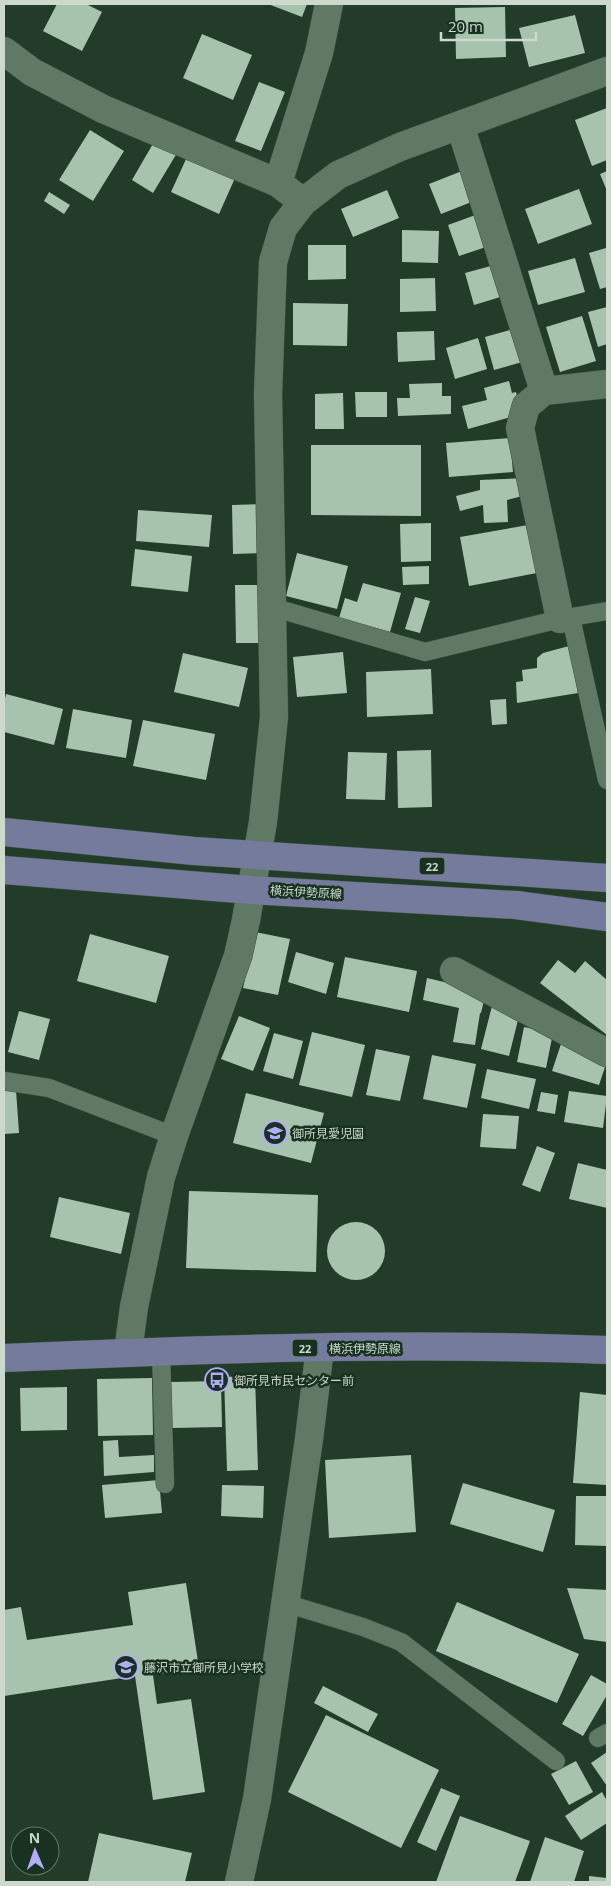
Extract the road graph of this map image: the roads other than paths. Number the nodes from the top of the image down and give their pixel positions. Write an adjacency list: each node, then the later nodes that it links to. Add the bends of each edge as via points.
1 (329, 4): 5 (street, via 320,53)
2 (4, 51): 5 (street, via 32,72 103,109)
3 (607, 71): 4 (street)
4 (460, 125): 6 (street, via 400,146 338,175); 8 (street)
5 (278, 183): 6 (street)
6 (303, 202): 9 (street, via 283,228 273,262 268,394)
7 (607, 384): 8 (street)
8 (544, 391): 11 (street, via 526,406 520,428)
9 (272, 607): 11 (lane, via 425,652); 14 (street, via 274,717)
10 (607, 611): 11 (lane)
11 (566, 618): 12 (lane)
12 (607, 780)
13 (4, 832): 14 (main road, 22)
14 (257, 855): 16 (main road, 22); 17 (street)
15 (4, 870): 17 (main road, 横浜伊勢原線)
16 (607, 878)
17 (251, 890): 18 (main road, 横浜伊勢原線, via 516,905); 22 (street, via 238,956)
18 (607, 916)
19 (454, 971): 20 (street)
20 (607, 1053)
21 (4, 1081): 22 (lane, via 49,1088)
22 (174, 1136): 25 (street, via 161,1177)
23 (320, 1348): 24 (main road, 横浜伊勢原線 / 22); 26 (main road, 横浜伊勢原線 / 22); 29 (street)
24 (607, 1350)
25 (128, 1352): 26 (main road, 横浜伊勢原線 / 22); 27 (main road, 横浜伊勢原線 / 22)
26 (161, 1352): 28 (lane)
27 (4, 1358)
28 (165, 1484)
29 (285, 1604): 30 (lane, via 401,1642); 31 (street, via 257,1799)
30 (556, 1761)
31 (239, 1882)

